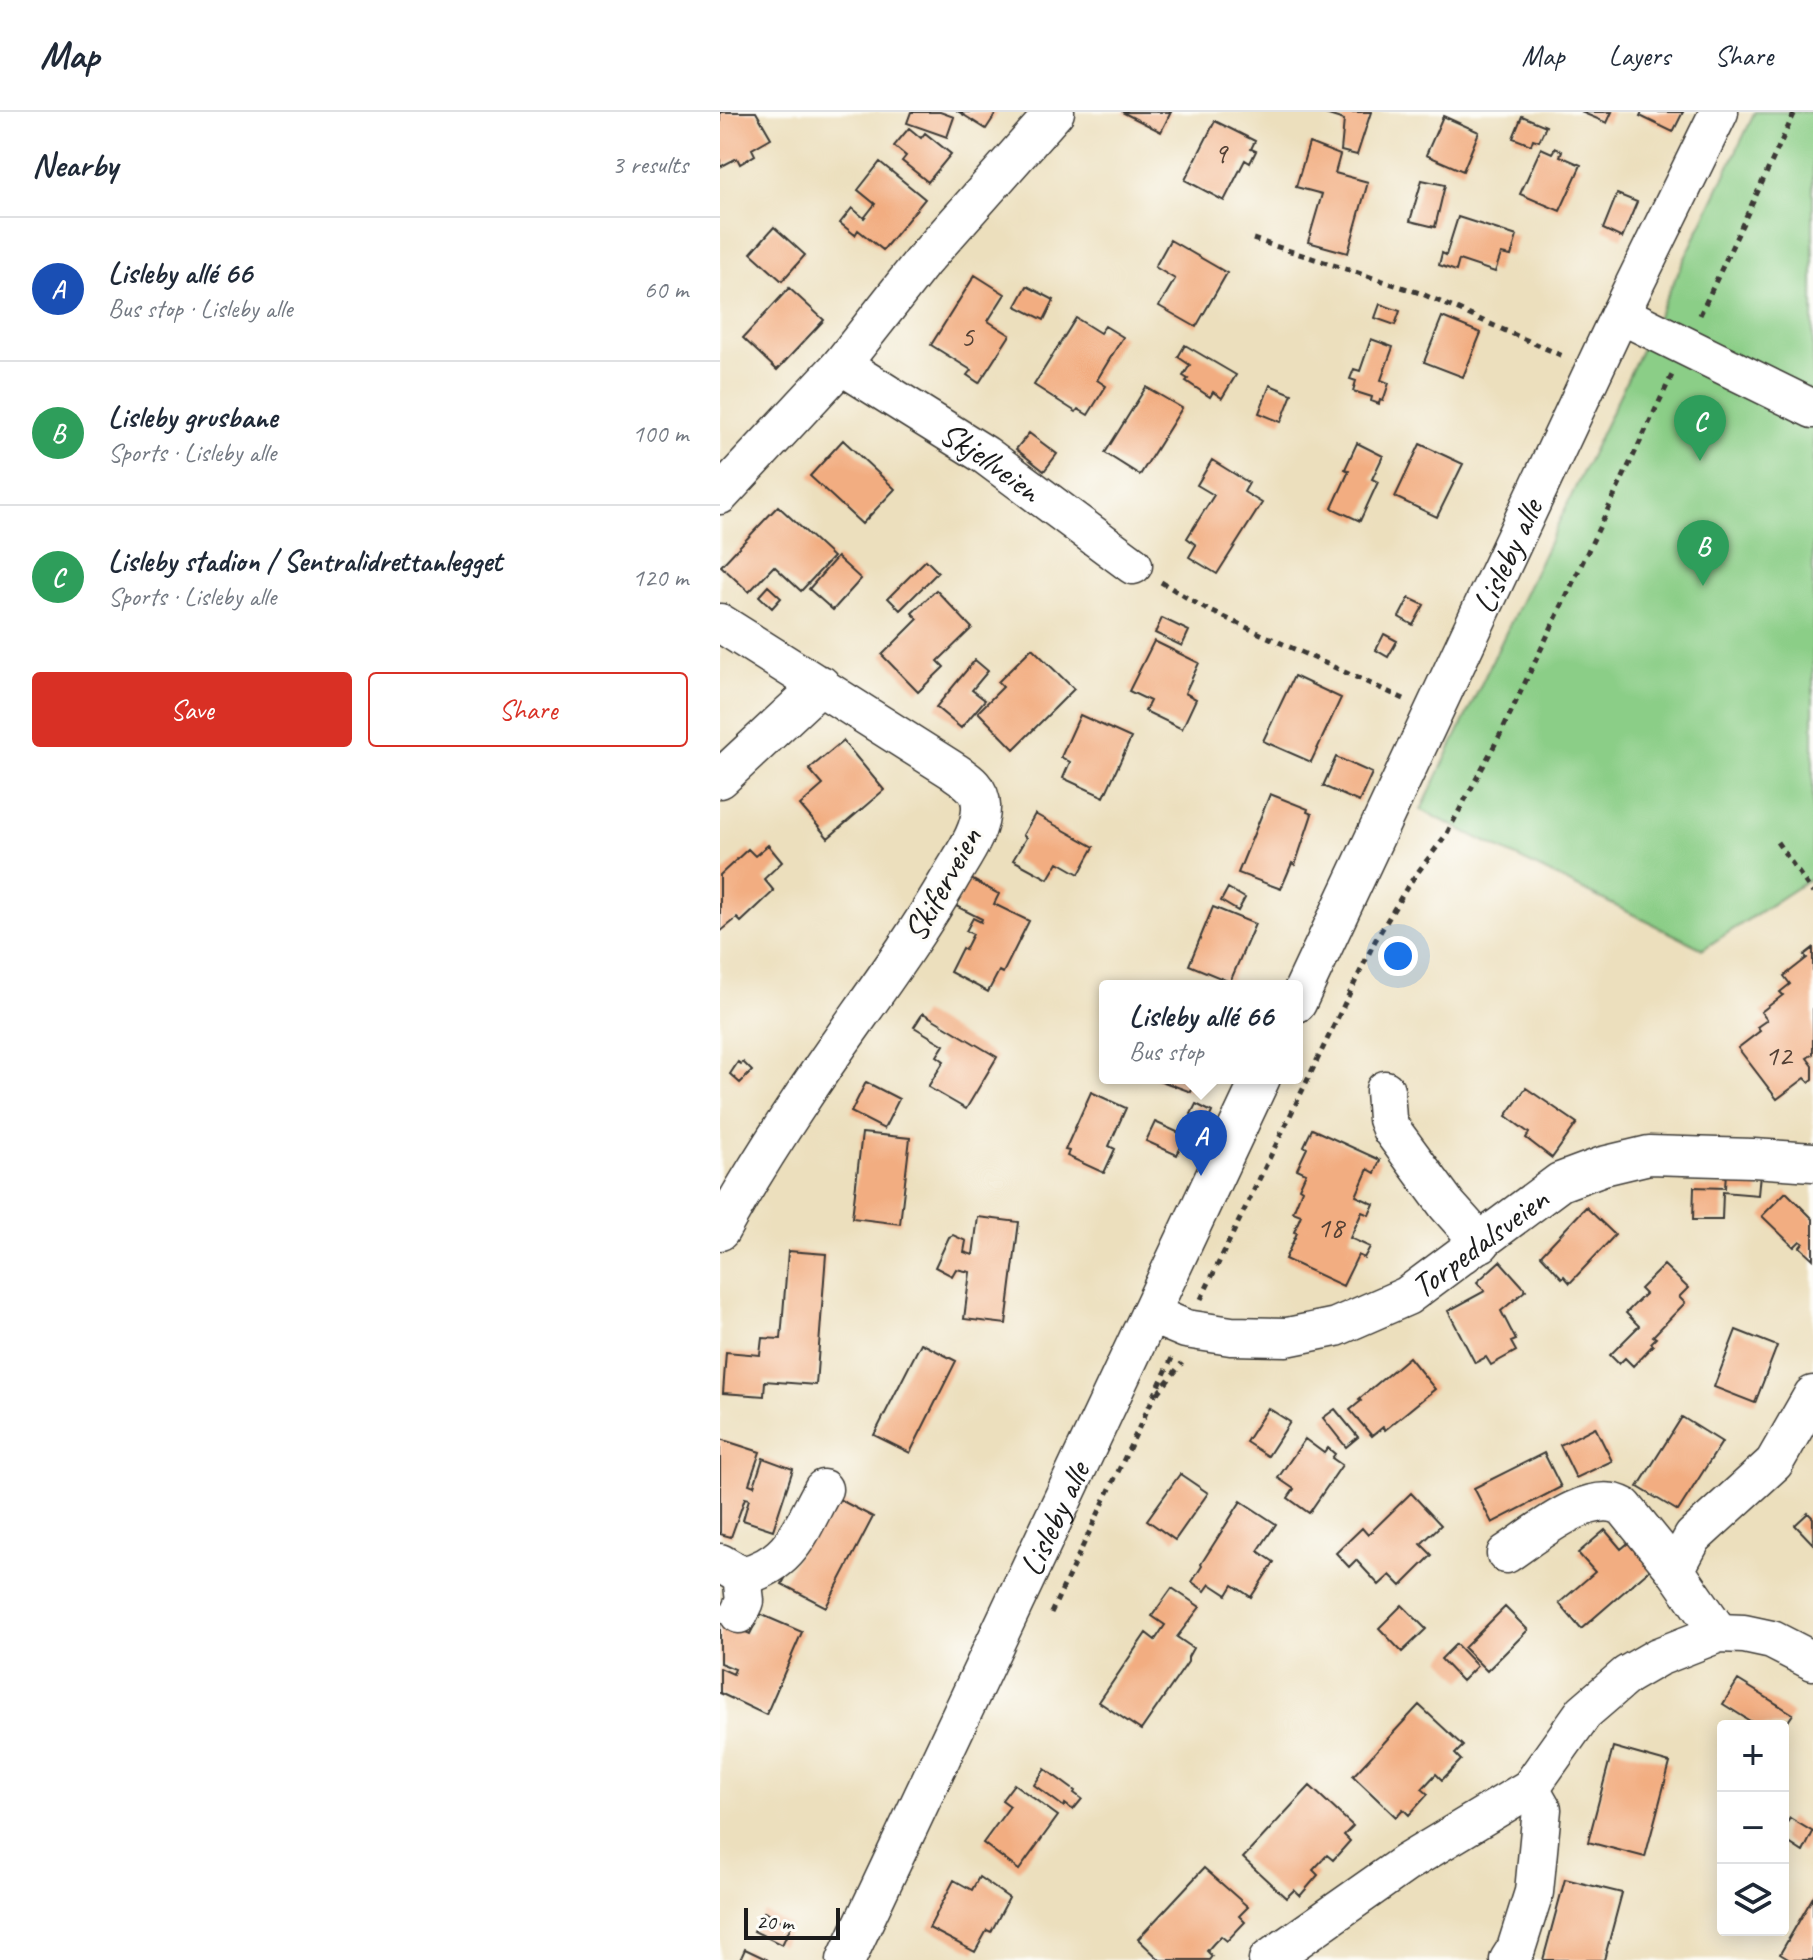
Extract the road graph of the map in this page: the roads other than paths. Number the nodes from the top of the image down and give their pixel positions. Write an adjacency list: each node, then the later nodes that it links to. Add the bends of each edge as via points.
1 (1055, 112): 4 (street, via 922,262)
2 (1719, 112): 3 (street, Lisleby alle)
3 (1620, 314): 5 (street); 11 (street, Lisleby alle)
4 (841, 365): 6 (street); 7 (street, Skjellveien, via 985,455)
5 (1813, 409)
6 (720, 495)
7 (1133, 565)
8 (720, 623): 9 (street, Skiferveien)
9 (821, 685): 10 (street); 15 (street, Skiferveien, via 971,784 982,808 970,843 924,922 801,1098)
10 (720, 779)
11 (1303, 990)
12 (1258, 1084): 17 (street, Lisleby alle)
13 (1385, 1090): 16 (street, via 1391,1129)
14 (1813, 1162): 16 (street, Torpedalsveien, via 1649,1155 1603,1166 1560,1182)
15 (720, 1231)
16 (1481, 1243): 17 (street, Torpedalsveien, via 1407,1296 1336,1327 1287,1337 1231,1336 1186,1329)
17 (1150, 1314): 27 (street, Lisleby alle)
18 (1813, 1395): 22 (street, via 1774,1463 1693,1537)
19 (823, 1489): 21 (street, via 776,1563 761,1571)
20 (1506, 1554): 22 (street, via 1576,1509 1605,1500 1624,1507)
21 (731, 1569): 23 (street, via 745,1601)
22 (1675, 1570): 24 (street)
23 (739, 1614)
24 (1719, 1633): 25 (street, via 1772,1640); 26 (street, via 1658,1657 1602,1695)
25 (1813, 1661)
26 (1530, 1788): 28 (street, via 1406,1863); 29 (street, via 1542,1809 1534,1892)
27 (846, 1960)
28 (1268, 1960)
29 (1509, 1960)

